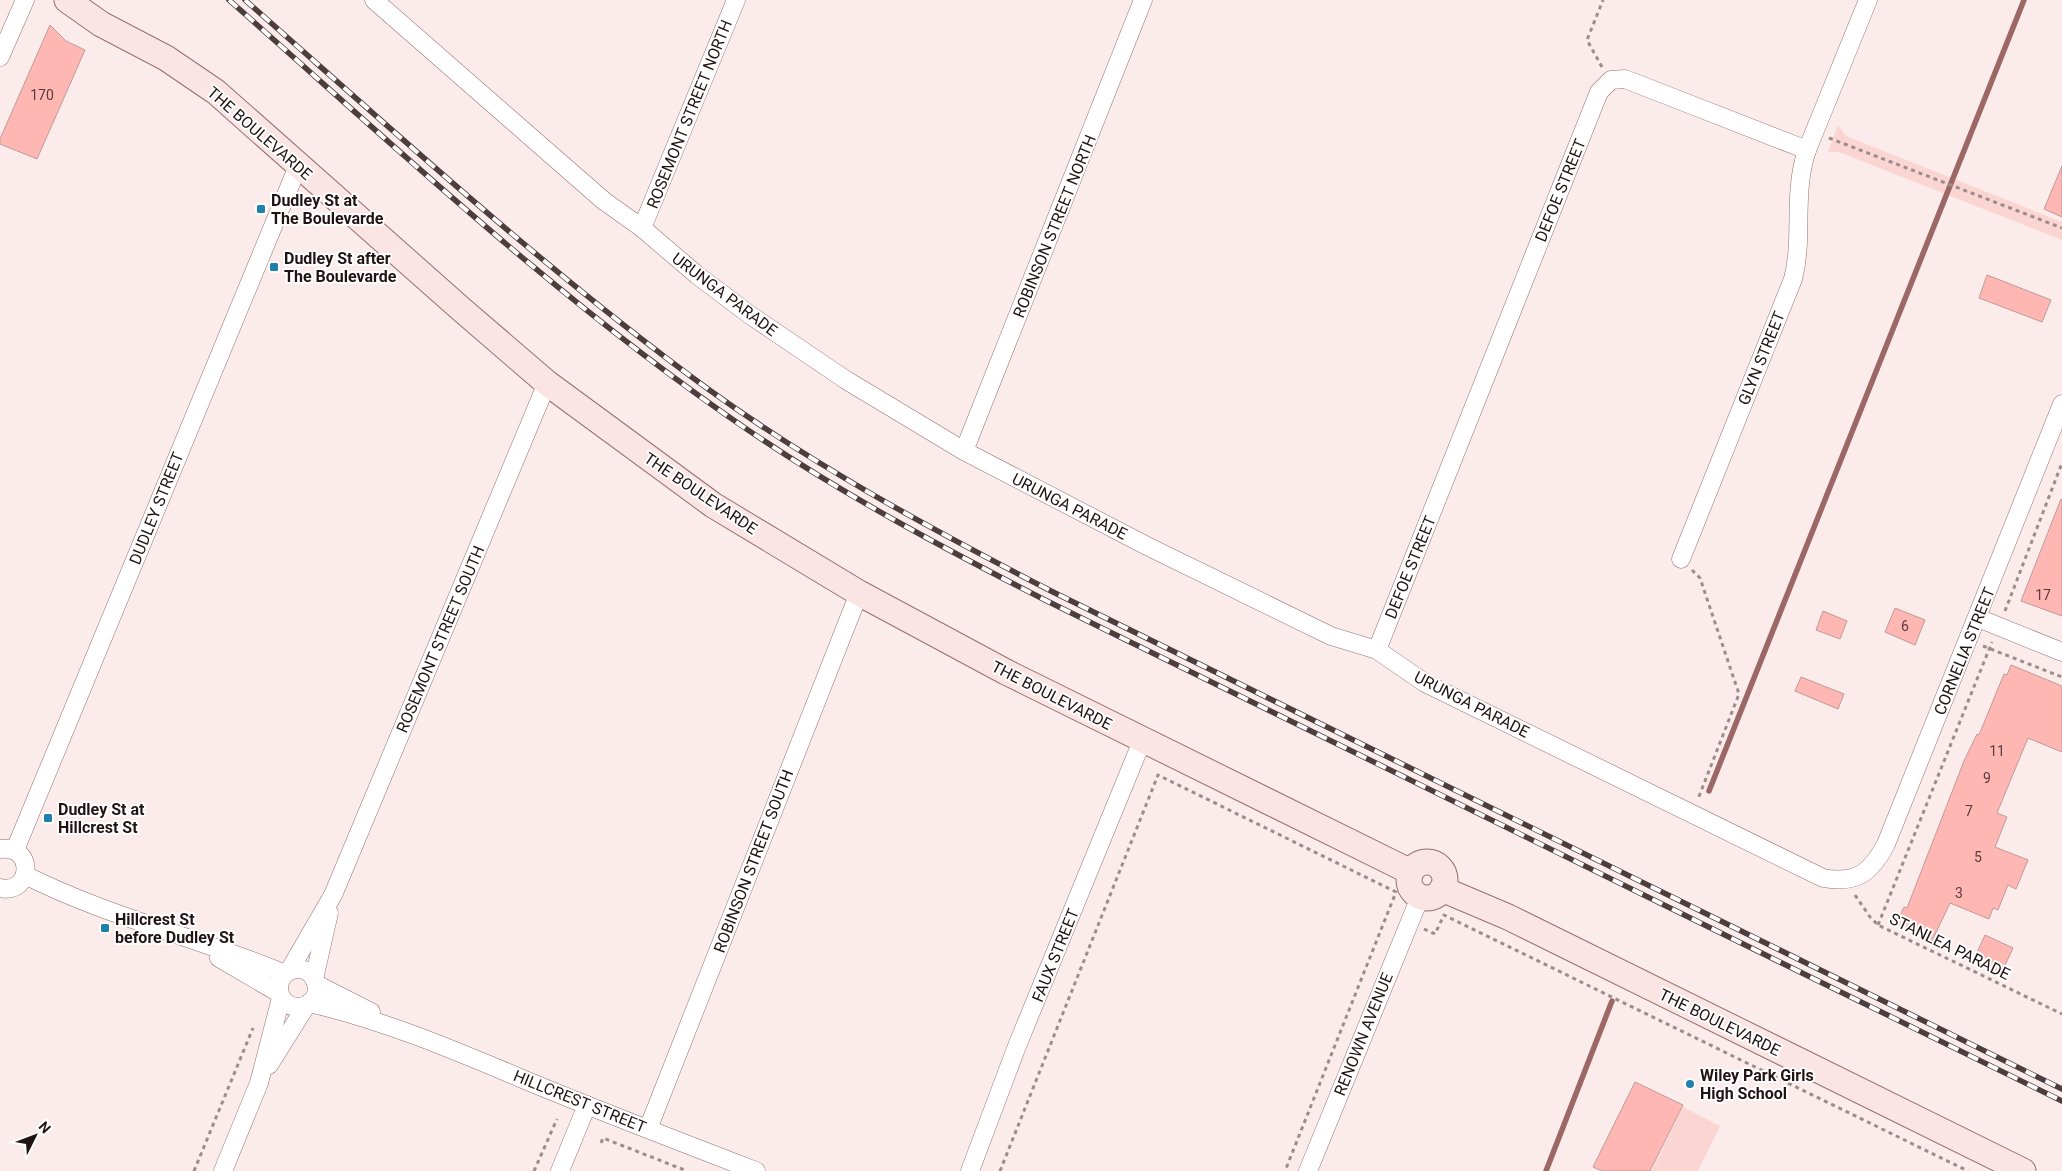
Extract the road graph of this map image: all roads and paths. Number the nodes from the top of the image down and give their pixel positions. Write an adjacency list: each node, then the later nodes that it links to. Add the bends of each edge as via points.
1 (25, 0): 8 (street)
2 (67, 0): 12 (street, THE BOULEVARDE, via 101,24 191,74 240,112)
3 (374, 0): 13 (street, URUNGA PARADE, via 604,201)
4 (736, 0): 13 (street, ROSEMONT STREET NORTH)
5 (1143, 0): 17 (street, ROBINSON STREET NORTH)
6 (1603, 0): 9 (path, via 1586,40)
7 (1868, 0): 11 (street)
8 (0, 57)
9 (1611, 80): 11 (street, via 1633,81); 25 (street, DEFOE STREET, via 1596,97)
10 (1831, 139): 14 (path)
11 (1807, 150): 19 (street, GLYN STREET, via 1798,188 1793,279)
12 (298, 166): 15 (street, THE BOULEVARDE); 30 (street, DUDLEY STREET)
13 (642, 228): 17 (street, URUNGA PARADE, via 758,321 846,380)
14 (2062, 228)
15 (546, 382): 20 (street, THE BOULEVARDE, via 713,505); 35 (street, ROSEMONT STREET SOUTH)
16 (2062, 404): 21 (street, CORNELIA STREET)
17 (964, 451): 25 (street, URUNGA PARADE, via 1331,636)
18 (2062, 463): 22 (path, CORNELIA STREET)
19 (1681, 559): 29 (path, via 1700,578 1739,694)
20 (859, 594): 28 (street, THE BOULEVARDE); 50 (street, ROBINSON STREET SOUTH)
21 (1978, 618): 22 (street); 23 (street, CORNELIA STREET)
22 (2000, 627): 24 (path, CORNELIA STREET); 26 (street)
23 (1968, 641): 24 (path); 32 (street, CORNELIA STREET, via 1886,844 1873,866 1864,874)
24 (1989, 648): 27 (path); 38 (path, CORNELIA STREET)
25 (1377, 650): 29 (street, URUNGA PARADE, via 1425,682)
26 (2062, 652)
27 (2062, 678)
28 (1142, 740): 34 (street, THE BOULEVARDE, via 1411,872 1418,864 1435,865 1444,878); 58 (street, FAUX STREET)
29 (1691, 815): 32 (street, URUNGA PARADE, via 1814,875 1832,880)
30 (7, 850): 31 (street, via 24,861)
31 (25, 875): 33 (street, via 15,887); 39 (street)
32 (1844, 879): 38 (path, STANLEA PARADE)
33 (0, 888)
34 (1431, 893): 37 (street, RENOWN AVENUE); 63 (street, THE BOULEVARDE, via 1508,917)
35 (333, 895): 40 (street, ROSEMONT STREET SOUTH); 41 (street, ROSEMONT STREET SOUTH)
36 (1388, 912): 37 (path); 59 (path, via 1396,892 1158,775); 60 (path)
37 (1409, 922): 61 (street, RENOWN AVENUE); 62 (path, via 1435,934 1444,915)
38 (1878, 925): 44 (path, STANLEA PARADE)
39 (176, 936): 40 (street); 42 (street, via 252,976)
40 (287, 973): 41 (street, via 304,971); 42 (street, via 280,982)
41 (315, 982): 43 (street, via 316,993); 46 (street, HILLCREST STREET)
42 (280, 996): 43 (street, via 294,1007); 47 (street)
43 (308, 1004): 46 (street, HILLCREST STREET, via 336,1009); 47 (street)
44 (2062, 1014)
45 (253, 1028): 52 (path)
46 (404, 1031): 48 (street, HILLCREST STREET)
47 (258, 1082): 53 (street)
48 (587, 1105): 50 (street, HILLCREST STREET); 55 (street)
49 (557, 1119): 54 (path)
50 (648, 1129): 57 (street, HILLCREST STREET)
51 (601, 1143): 56 (path, HILLCREST STREET, via 603,1138)
52 (194, 1171)
53 (222, 1171)
54 (534, 1171)
55 (560, 1171)
56 (687, 1171)
57 (756, 1171)
58 (970, 1171)
59 (1000, 1171)
60 (1285, 1171)
61 (1308, 1171)
62 (1968, 1171)
63 (2023, 1171)

